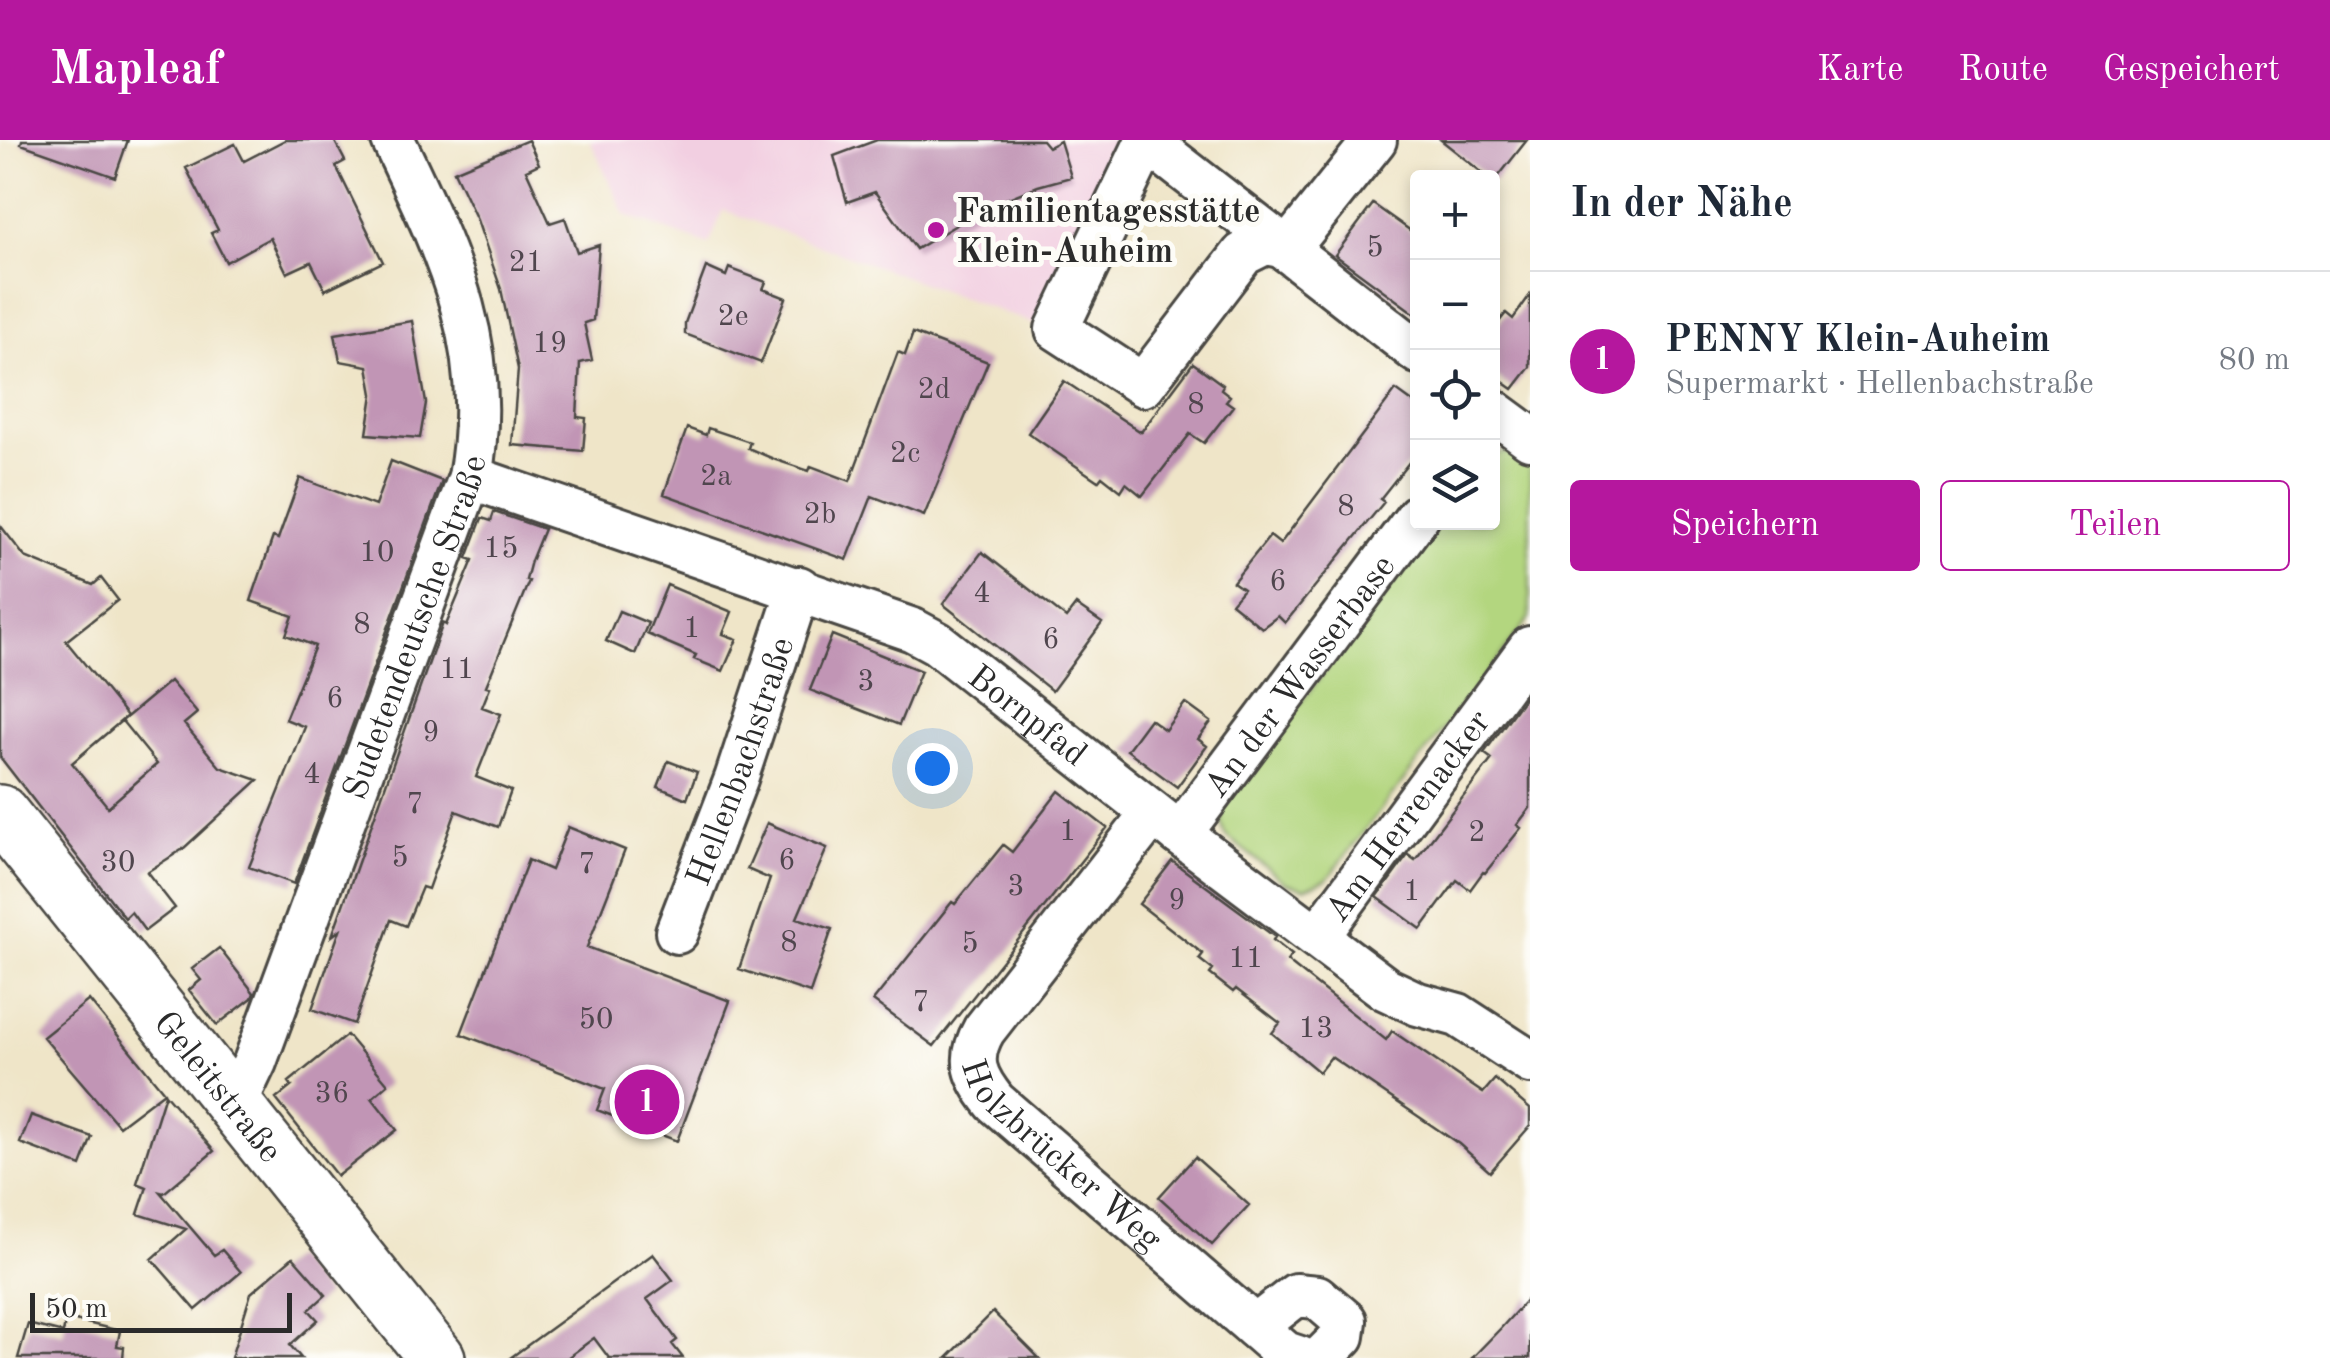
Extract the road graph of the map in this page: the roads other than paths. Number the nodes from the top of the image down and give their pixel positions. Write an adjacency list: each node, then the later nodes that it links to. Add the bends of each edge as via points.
1 (392, 140): 7 (street, Sudetendeutsche Straße, via 440,239 466,316 476,406)
2 (1375, 140): 3 (street)
3 (1285, 249): 3 (street, via 1147,141 1057,329 1143,384 1242,254 1266,242); 4 (street)
4 (1415, 350)
5 (1500, 416): 6 (street)
6 (1530, 438)
7 (470, 477): 9 (street, Bornpfad); 16 (street, Sudetendeutsche Straße)
8 (1410, 526): 12 (street, An der Wasserbase)
9 (799, 588): 12 (street, Bornpfad, via 937,643); 13 (street, Hellenbachstraße)
10 (1530, 648): 14 (street, Am Herrenacker)
11 (0, 813): 16 (main road, Geleitstraße)
12 (1166, 824): 14 (street, Bornpfad); 17 (street, Holzbrücker Weg, via 984,1030 974,1071 994,1102)
13 (676, 932)
14 (1318, 936): 15 (street, Bornpfad, via 1386,989 1458,1014)
15 (1530, 1062)
16 (234, 1106): 18 (main road, Geleitstraße)
17 (1255, 1327): 19 (street, Holzbrücker Weg); 20 (street, via 1296,1295 1318,1297 1345,1320 1343,1336)
18 (437, 1358)
19 (1300, 1358)
20 (1321, 1358)

